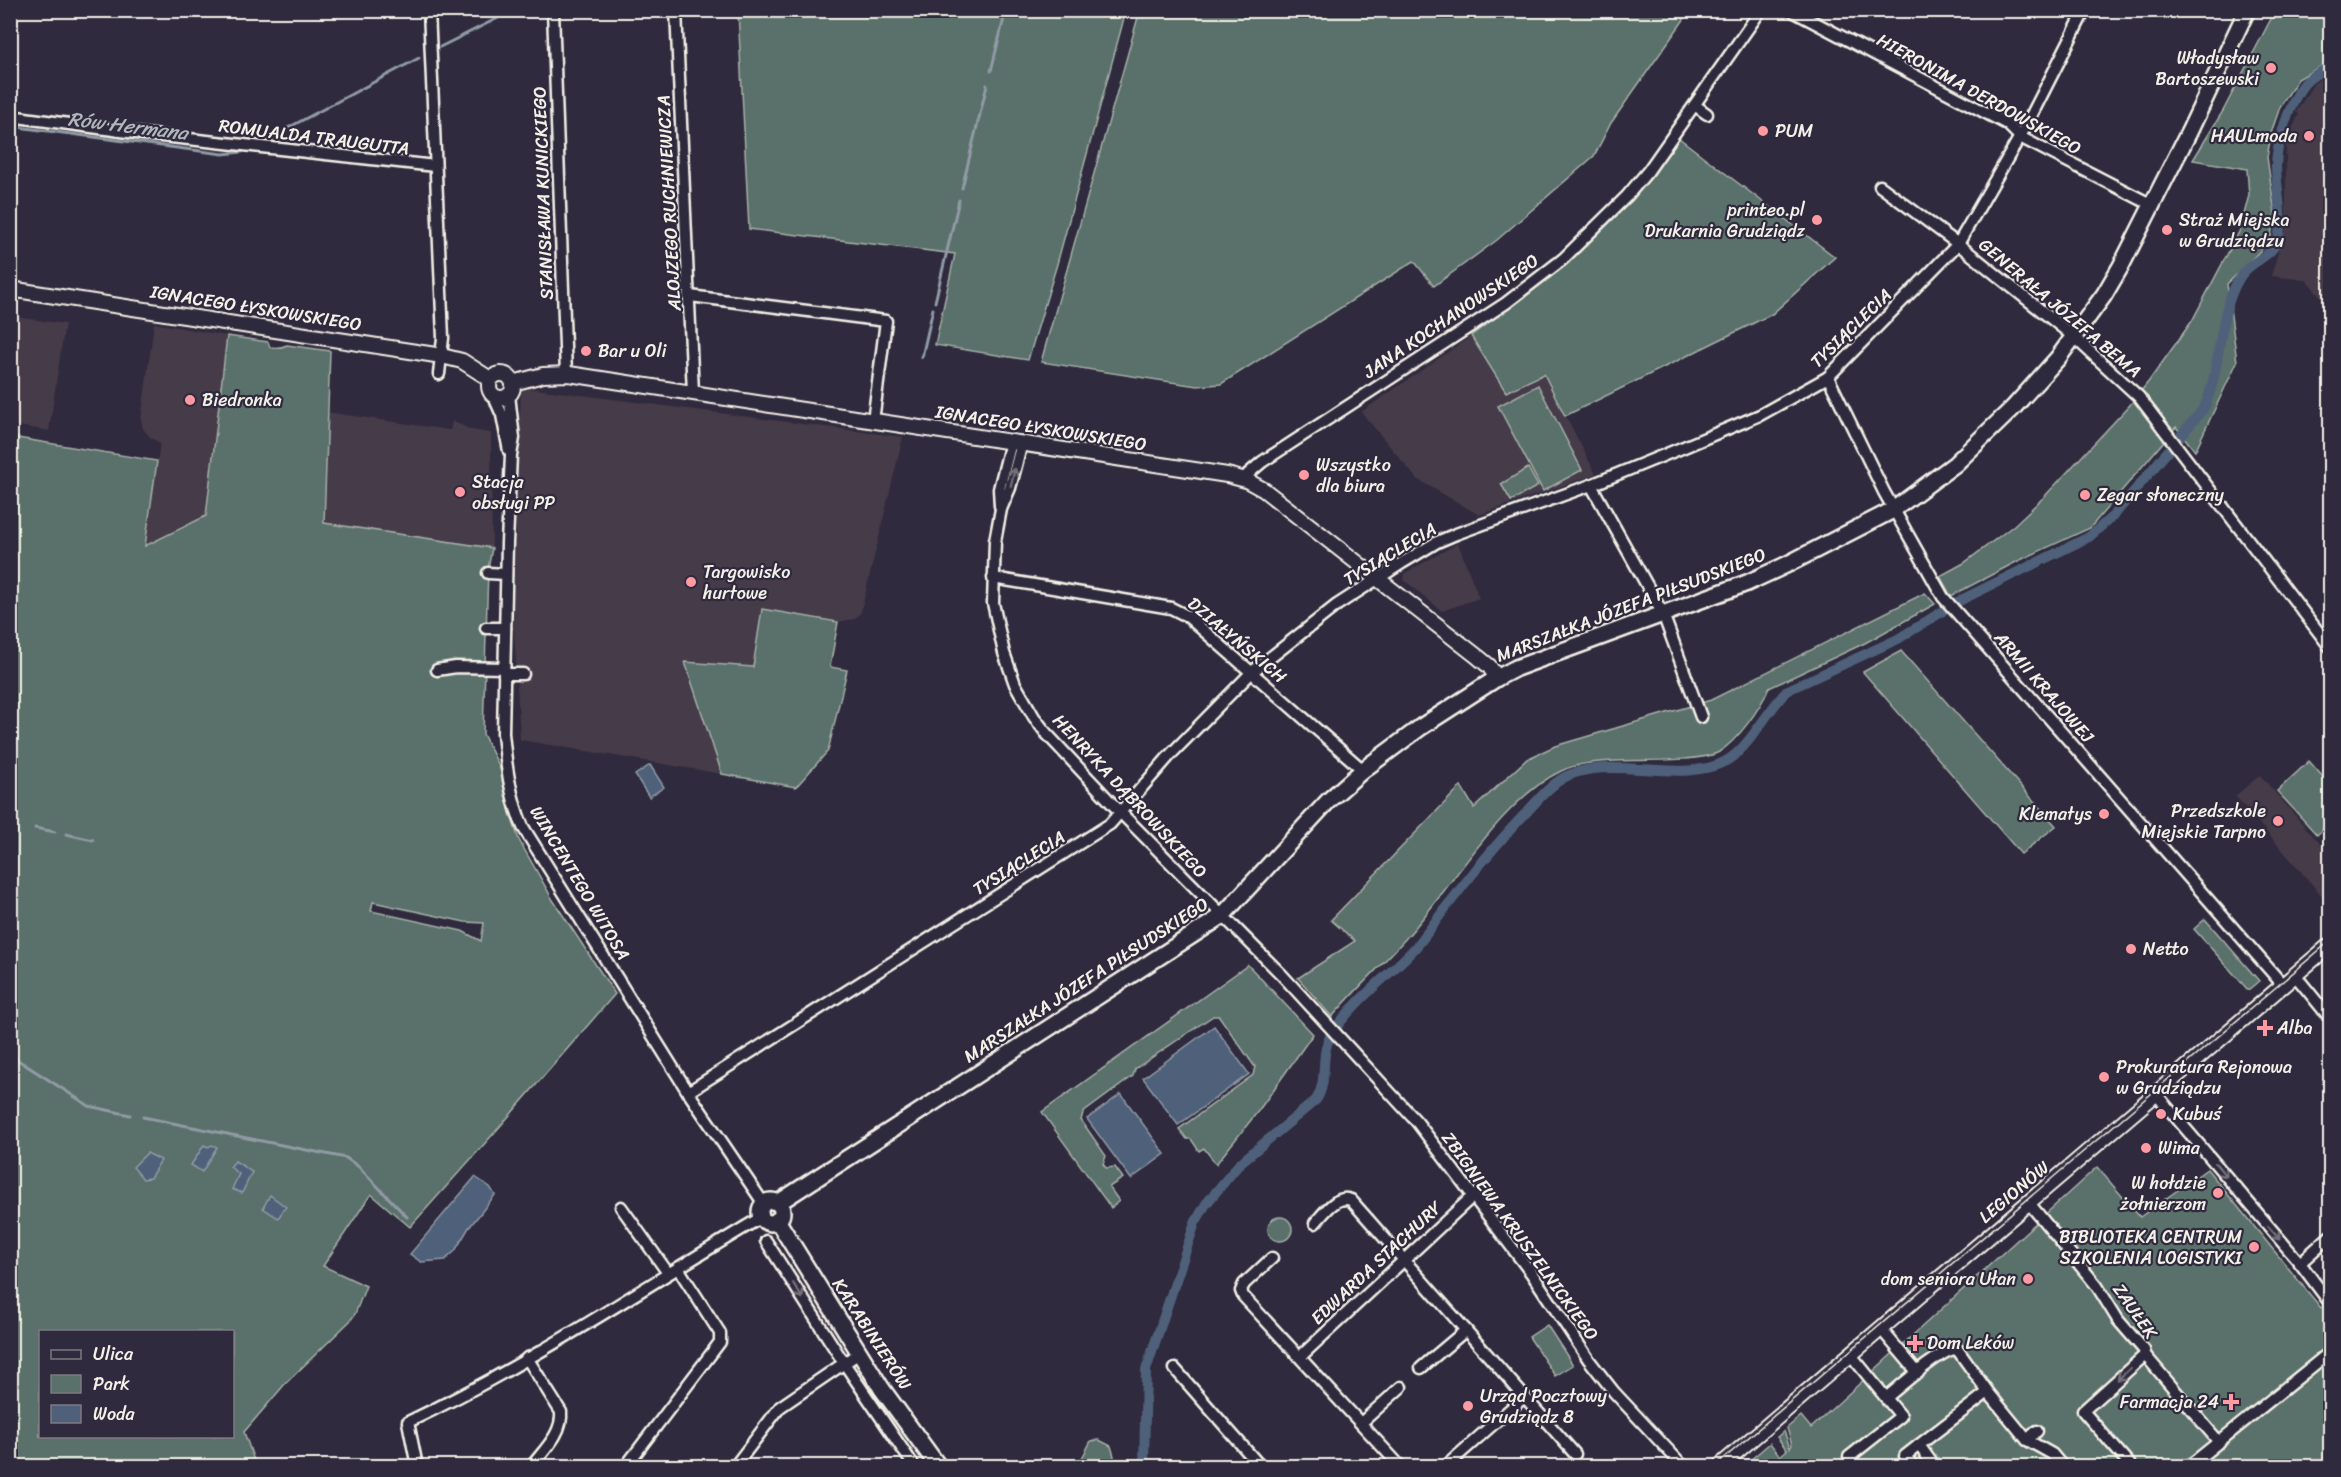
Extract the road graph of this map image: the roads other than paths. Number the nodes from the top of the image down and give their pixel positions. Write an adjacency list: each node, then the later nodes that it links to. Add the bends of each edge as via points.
1 (429, 10): 12 (street)
2 (553, 10): 21 (street, STANISŁAWA KUNICKIEGO)
3 (676, 10): 17 (street, ALOJZEGO RUCHNIEWICZA)
4 (1761, 10): 8 (street, JANA KOCHANOWSKIEGO)
5 (1791, 10): 11 (street, HIERONIMA DERDOWSKIEGO, via 2007,124)
6 (2085, 10): 11 (street, TYSIĄCLECIA)
7 (2247, 10): 14 (main road, MARSZAŁKA JÓZEFA PIŁSUDSKIEGO)
8 (1696, 106): 9 (street); 30 (street, JANA KOCHANOWSKIEGO, via 1628,196 1563,259 1506,303 1262,462)
9 (1707, 114)
10 (10, 116): 12 (street, ROMUALDA TRAUGUTTA)
11 (2020, 136): 14 (street, HIERONIMA DERDOWSKIEGO); 15 (street, TYSIĄCLECIA)
12 (435, 166): 19 (street)
13 (1880, 186): 15 (street, GENERAŁA JÓZEFA BEMA)
14 (2152, 205): 18 (main road, MARSZAŁKA JÓZEFA PIŁSUDSKIEGO, via 2104,295)
15 (1958, 244): 18 (street, GENERAŁA JÓZEFA BEMA); 22 (street, TYSIĄCLECIA)
16 (10, 289): 19 (street, IGNACEGO ŁYSKOWSKIEGO)
17 (690, 296): 25 (street, ALOJZEGO RUCHNIEWICZA); 27 (street, via 886,321)
18 (2074, 337): 32 (main road, MARSZAŁKA JÓZEFA PIŁSUDSKIEGO, via 1984,437 1939,477); 40 (street, GENERAŁA JÓZEFA BEMA, via 2139,397)
19 (442, 356): 20 (street); 23 (street, IGNACEGO ŁYSKOWSKIEGO, via 462,362)
20 (439, 374)
21 (566, 374): 24 (street, IGNACEGO ŁYSKOWSKIEGO, via 543,375); 25 (street, IGNACEGO ŁYSKOWSKIEGO)
22 (1828, 377): 31 (street, TYSIĄCLECIA, via 1760,415); 32 (street, ARMII KRAJOWEJ)
23 (490, 379): 24 (street, via 504,374); 26 (street, via 488,387)
24 (511, 389): 26 (street, via 502,398); 29 (street, WINCENTEGO WITOSA)
25 (693, 393): 27 (street, IGNACEGO ŁYSKOWSKIEGO)
26 (494, 397): 29 (street, WINCENTEGO WITOSA)
27 (873, 421): 28 (street, IGNACEGO ŁYSKOWSKIEGO)
28 (1016, 443): 30 (street, IGNACEGO ŁYSKOWSKIEGO); 35 (street, HENRYKA DĄBROWSKIEGO, via 1010,488 1000,509)
29 (511, 455): 34 (street, WINCENTEGO WITOSA)
30 (1246, 480): 36 (street, IGNACEGO ŁYSKOWSKIEGO)
31 (1591, 485): 36 (street, TYSIĄCLECIA, via 1437,542); 37 (street)
32 (1893, 510): 37 (main road, MARSZAŁKA JÓZEFA PIŁSUDSKIEGO, via 1755,579); 52 (street, ARMII KRAJOWEJ, via 1953,609)
33 (488, 573): 34 (street)
34 (506, 574): 39 (street, WINCENTEGO WITOSA)
35 (993, 578): 43 (street, DZIAŁYŃSKICH, via 1171,608 1187,616); 48 (street, HENRYKA DĄBROWSKIEGO, via 998,630 1015,684 1046,733)
36 (1378, 578): 43 (street, TYSIĄCLECIA, via 1318,619); 45 (street, IGNACEGO ŁYSKOWSKIEGO, via 1489,666)
37 (1663, 614): 45 (main road, MARSZAŁKA JÓZEFA PIŁSUDSKIEGO); 46 (street)
38 (486, 628): 39 (street)
39 (505, 628): 42 (street, WINCENTEGO WITOSA)
40 (2331, 647)
41 (437, 670): 42 (street, via 456,667)
42 (504, 671): 44 (street); 55 (street, WINCENTEGO WITOSA, via 503,742 520,819)
43 (1252, 672): 47 (street, DZIAŁYŃSKICH); 48 (street, TYSIĄCLECIA)
44 (523, 674)
45 (1497, 678): 47 (main road, MARSZAŁKA JÓZEFA PIŁSUDSKIEGO)
46 (1701, 717)
47 (1363, 770): 49 (main road, MARSZAŁKA JÓZEFA PIŁSUDSKIEGO, via 1329,800)
48 (1120, 812): 49 (street, HENRYKA DĄBROWSKIEGO); 55 (street, TYSIĄCLECIA, via 1091,837)
49 (1222, 916): 54 (street, HENRYKA DĄBROWSKIEGO); 60 (main road, MARSZAŁKA JÓZEFA PIŁSUDSKIEGO)
50 (2331, 945): 51 (street, LEGIONÓW)
51 (2295, 975): 52 (street, LEGIONÓW); 53 (street)
52 (2283, 985): 56 (street, LEGIONÓW)
53 (2331, 1018)
54 (1328, 1026): 57 (street, ZBIGNIEWA KRUSZELNICKIEGO, via 1417,1122)
55 (688, 1092): 60 (street, KARABINIERÓW)
56 (2156, 1094): 58 (street, LEGIONÓW); 66 (street, one-way to 66)
57 (1474, 1195): 65 (street, EDWARDA STACHURY); 100 (street, ZBIGNIEWA KRUSZELNICKIEGO, via 1589,1360)
58 (2028, 1203): 69 (street, LEGIONÓW); 74 (street, ZAUŁEK, via 2097,1286)
59 (621, 1207): 67 (street)
60 (770, 1211): 67 (street, MARSZAŁKA JÓZEFA PIŁSUDSKIEGO); 72 (main road, KARABINIERÓW)
61 (1315, 1222): 65 (street, via 1339,1199 1351,1200)
62 (2331, 1236): 66 (street)
63 (766, 1241): 77 (street, one-way to 77)
64 (1272, 1258): 75 (street, via 1241,1291)
65 (1405, 1260): 70 (street); 75 (street, EDWARDA STACHURY)
66 (2300, 1263): 68 (street)
67 (673, 1271): 76 (street, MARSZAŁKA JÓZEFA PIŁSUDSKIEGO); 93 (street, via 720,1333 720,1342)
68 (2331, 1303)
69 (1881, 1329): 73 (street, LEGIONÓW); 80 (street)
70 (1466, 1330): 78 (street); 83 (street)
71 (2331, 1352): 88 (street)
72 (860, 1353): 77 (street); 96 (main road, KARABINIERÓW)
73 (1851, 1355): 84 (street); 101 (street, LEGIONÓW)
74 (2145, 1355): 88 (street, ZAUŁEK); 106 (street, ZAUŁEK, one-way to 106, via 2083,1411)
75 (1301, 1356): 85 (street)
76 (527, 1358): 91 (street, MARSZAŁKA JÓZEFA PIŁSUDSKIEGO, via 408,1422); 92 (street, via 561,1412 562,1422)
77 (844, 1363): 94 (street, via 780,1407); 95 (street)
78 (1421, 1368)
79 (1175, 1369): 97 (street)
80 (1918, 1373): 82 (street, via 1947,1350 1954,1349); 84 (street)
81 (1401, 1387): 85 (street)
82 (1988, 1392): 87 (street); 89 (street)
83 (1524, 1396): 90 (street); 99 (street)
84 (1886, 1398): 102 (street, via 1901,1416 1849,1457)
85 (1361, 1423): 98 (street)
86 (2037, 1431): 87 (street)
87 (2027, 1440): 105 (street, via 2052,1454)
88 (2219, 1442): 107 (street)
89 (1919, 1445): 103 (street, via 1905,1456); 104 (street)
90 (1575, 1454)
91 (417, 1467)
92 (532, 1467)
93 (626, 1467)
94 (735, 1467)
95 (914, 1467)
96 (939, 1467)
97 (1260, 1467)
98 (1400, 1467)
99 (1446, 1467)
100 (1683, 1467)
101 (1720, 1467)
102 (1856, 1467)
103 (1913, 1467)
104 (1934, 1467)
105 (2062, 1467)
106 (2132, 1467)
107 (2189, 1467)

